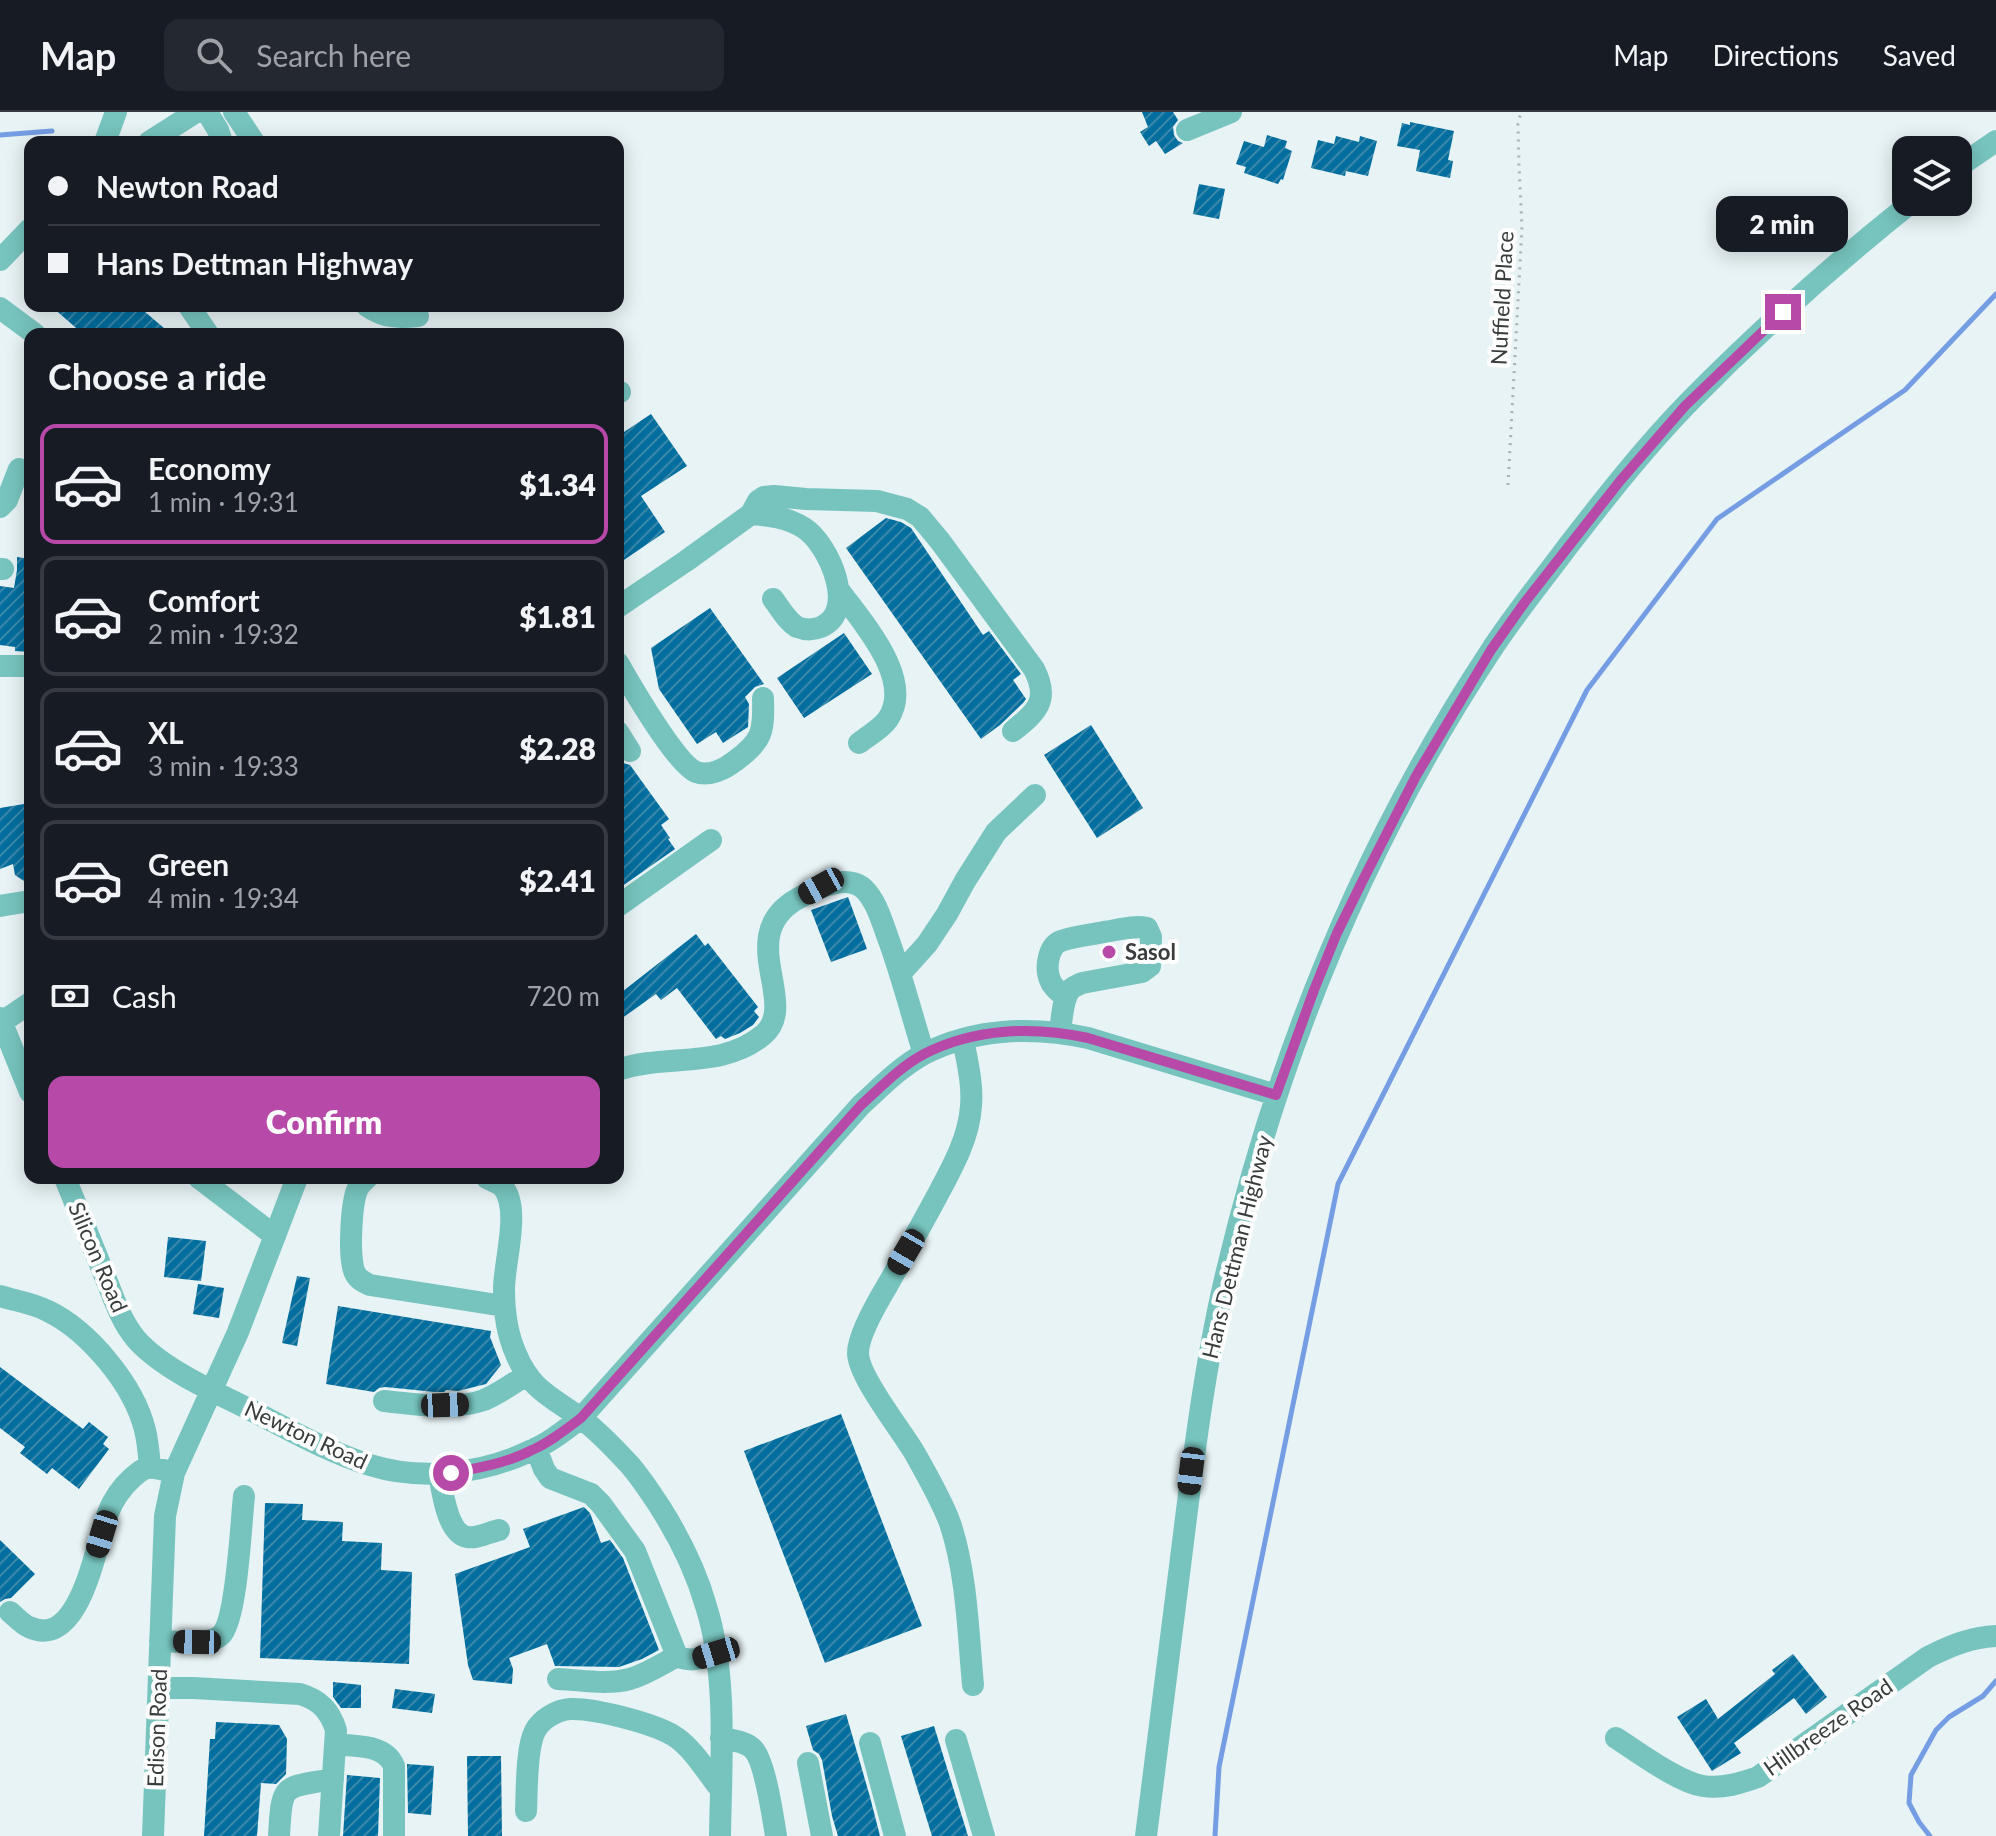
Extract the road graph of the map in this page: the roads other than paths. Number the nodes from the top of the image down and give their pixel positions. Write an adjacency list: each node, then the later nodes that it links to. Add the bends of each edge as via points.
1 (116, 112): 7 (street)
2 (196, 112): 8 (street)
3 (207, 112): 9 (street)
4 (234, 112): 10 (street)
5 (1231, 112): 6 (street)
6 (1187, 130)
7 (107, 136)
8 (158, 136)
9 (220, 136)
10 (250, 136)
11 (1996, 141): 12 (street)
12 (1972, 157)
13 (1895, 216): 46 (street, Hans Dettman Highway, via 1802,294 1685,406 1620,481 1491,650 1416,776 1337,933)
14 (24, 235): 15 (street)
15 (0, 260)
16 (0, 308): 19 (street)
17 (376, 312): 18 (street, via 395,318)
18 (418, 316)
19 (27, 328)
20 (16, 468): 21 (street)
21 (0, 507)
22 (751, 514): 23 (street, via 777,516 808,530 821,546); 25 (street); 30 (street, via 758,501 774,496 892,503 920,517 1039,679 1039,705)
23 (839, 590): 24 (street, via 837,612 818,629 798,627); 31 (street, via 881,649 896,687 889,718)
24 (773, 599)
25 (624, 603)
26 (0, 666): 27 (street)
27 (24, 666)
28 (624, 673): 29 (street, via 683,763 703,774 730,766 758,740)
29 (763, 698)
30 (1013, 731)
31 (859, 743)
32 (1035, 795): 37 (street, via 996,832 927,944)
33 (711, 840): 35 (street)
34 (24, 902): 36 (street)
35 (624, 902)
36 (0, 906)
37 (900, 974): 43 (street); 44 (street, via 879,911 865,890 843,881 821,886 787,905 772,926 768,951 776,1008 764,1035 731,1053)
38 (1066, 998): 38 (street, via 1050,979 1054,945 1147,928 1151,961 1146,970 1082,983); 41 (street)
39 (24, 1007): 40 (street)
40 (1, 1020): 45 (street)
41 (1060, 1032): 42 (street, Newton Road, via 991,1032); 46 (street, Newton Road)
42 (963, 1039): 43 (street, Newton Road); 71 (street, via 971,1102 961,1146 876,1306 858,1354 949,1522 961,1562)
43 (924, 1054): 58 (street, Newton Road, via 861,1105)
44 (624, 1068)
45 (24, 1077)
46 (1276, 1095): 91 (street, Hans Dettman Highway, via 1212,1339)
47 (67, 1184): 56 (street, Silicon Road, via 121,1316 136,1339)
48 (207, 1184): 52 (street)
49 (295, 1184): 52 (street, Edison Road)
50 (360, 1184): 54 (street, via 353,1209 352,1260 359,1279)
51 (498, 1184): 54 (street, via 512,1214)
52 (275, 1236): 56 (street, Edison Road)
53 (0, 1296): 60 (street, via 48,1311 76,1329 105,1360 137,1407)
54 (504, 1306): 55 (street, via 516,1355)
55 (527, 1375): 57 (street, via 485,1400 466,1404); 58 (street, via 550,1399)
56 (211, 1390): 61 (street, Edison Road); 62 (street, Newton Road, via 372,1466)
57 (384, 1401)
58 (581, 1418): 59 (street, Newton Road); 68 (street, via 629,1464 674,1528 707,1607)
59 (536, 1448): 62 (street, Newton Road, via 494,1464); 69 (street, via 550,1478 591,1494 635,1551)
60 (150, 1467): 61 (street); 65 (street, via 130,1480 109,1511 88,1579 69,1616 59,1626 36,1630)
61 (174, 1473): 67 (street, Edison Road, via 165,1516)
62 (439, 1473): 64 (street, via 457,1532 476,1537)
63 (244, 1496): 67 (street, via 232,1606 221,1636 211,1641)
64 (499, 1530)
65 (10, 1612)
66 (1996, 1636): 74 (street, Hillbreeze Road, via 1957,1643 1928,1657 1758,1777 1740,1784 1701,1785)
67 (160, 1641): 72 (street, Edison Road)
68 (716, 1653): 69 (street, via 693,1660); 73 (street)
69 (677, 1656): 70 (street, via 629,1679)
70 (558, 1679)
71 (973, 1685)
72 (159, 1688): 77 (street, via 311,1697 331,1716); 82 (street, Edison Road)
73 (721, 1738): 80 (street); 87 (street, via 740,1742 757,1754)
74 (1616, 1738)
75 (956, 1740): 90 (street)
76 (870, 1743): 89 (street)
77 (336, 1744): 79 (street); 85 (street, via 379,1750 391,1758)
78 (808, 1763): 88 (street)
79 (333, 1779): 83 (street, via 286,1789); 84 (street)
80 (721, 1790): 81 (street, via 688,1747 666,1730 568,1709 543,1720 534,1732); 86 (street)
81 (526, 1811)
82 (153, 1836)
83 (279, 1836)
84 (329, 1836)
85 (394, 1836)
86 (720, 1836)
87 (776, 1836)
88 (822, 1836)
89 (895, 1836)
90 (984, 1836)
91 (1146, 1836)

